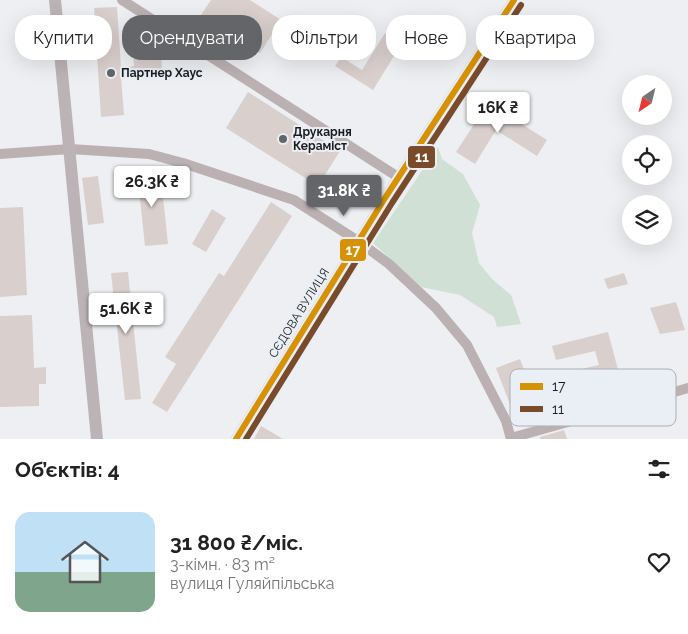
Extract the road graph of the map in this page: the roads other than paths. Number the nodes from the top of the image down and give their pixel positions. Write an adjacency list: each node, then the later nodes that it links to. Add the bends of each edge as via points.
1 (55, 0): 4 (main road)
2 (122, 0): 6 (street)
3 (514, 0): 6 (street, СЄДОВА ВУЛИЦЯ)
4 (70, 149): 5 (street); 7 (street, via 149,154 183,163 294,200); 10 (main road)
5 (0, 154)
6 (398, 178): 7 (street, СЄДОВА ВУЛИЦЯ)
7 (358, 241): 9 (street, via 389,264 436,308 467,345 506,421); 11 (street, СЄДОВА ВУЛИЦЯ)
8 (553, 426): 9 (street)
9 (511, 438)
10 (97, 439)
11 (236, 439)

